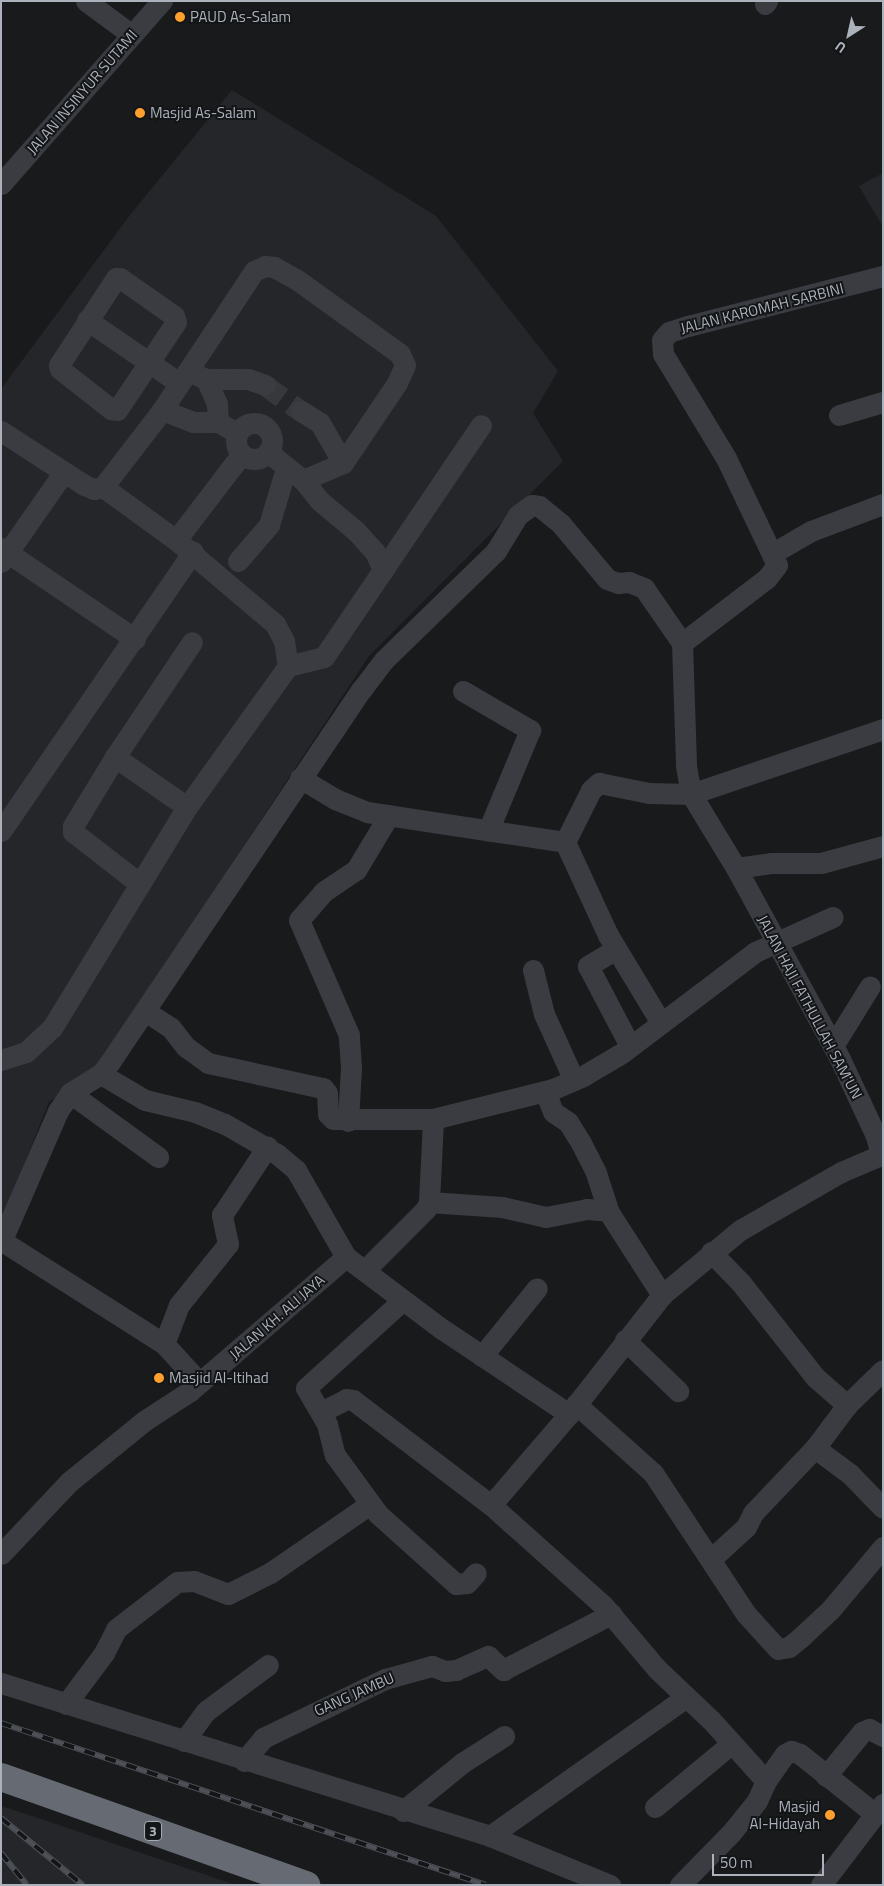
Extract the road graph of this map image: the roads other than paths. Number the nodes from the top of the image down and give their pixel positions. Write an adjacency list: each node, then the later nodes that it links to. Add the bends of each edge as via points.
1 (86, 1): 3 (street)
2 (162, 1): 3 (street, JALAN INSINYUR SUTAMI)
3 (132, 35): 4 (street, JALAN INSINYUR SUTAMI)
4 (1, 184)
5 (883, 276): 26 (street, JALAN KAROMAH SARBINI, via 688,326 669,332 662,340 663,354 726,458)
6 (86, 320): 7 (street); 7 (street, via 114,281 120,278 174,316 174,328); 7 (street, via 60,360 60,369 111,409 121,408)
7 (151, 362): 8 (street)
8 (191, 378): 9 (street, via 248,379); 11 (street); 14 (street, via 217,404); 20 (street, via 254,271 265,266 274,267 296,279 400,354 405,365)
9 (265, 385)
10 (883, 402): 13 (street)
11 (162, 410): 14 (street, via 192,422); 23 (street)
12 (301, 411): 20 (street, via 320,423)
13 (839, 415)
14 (218, 422): 17 (street)
15 (481, 425): 29 (street)
16 (1, 431): 21 (street)
17 (237, 433): 18 (street, via 248,423 263,425 272,438); 19 (street, via 235,441)
18 (268, 453): 19 (street, via 255,460); 22 (street)
19 (241, 455): 25 (street)
20 (344, 463): 22 (street)
21 (63, 473): 23 (street, via 94,489); 27 (street)
22 (295, 474): 28 (street, via 269,525); 29 (street, via 365,541)
23 (103, 487): 25 (street)
24 (883, 504): 26 (street, via 811,531)
25 (184, 546): 30 (street); 33 (street, via 275,624 284,641)
26 (773, 553): 32 (street, via 777,565 767,578)
27 (3, 554): 30 (street)
28 (238, 561)
29 (383, 570): 33 (street, via 324,657)
30 (135, 639): 41 (street)
31 (192, 642): 36 (street)
32 (682, 643): 37 (street, via 644,588 607,580 561,524 539,506 532,505 518,515 496,551 477,572 384,660); 38 (street, via 686,766)
33 (288, 666): 39 (street)
34 (463, 691): 42 (street, via 530,730)
35 (883, 729): 38 (street)
36 (115, 757): 39 (street); 46 (street, via 73,826 73,832)
37 (300, 778): 40 (street, via 351,806); 52 (street)
38 (691, 794): 43 (street, via 649,793 599,783 592,790); 45 (street, JALAN HAJI FATHULLAH SAM'UN)
39 (187, 807): 46 (street)
40 (390, 815): 42 (street); 62 (street, via 356,870 324,892 300,917 349,1035)
41 (2, 829)
42 (488, 830): 43 (street)
43 (566, 842): 49 (street)
44 (883, 846): 45 (street, via 821,863 771,863)
45 (736, 868): 48 (street, JALAN HAJI FATHULLAH SAM'UN)
46 (140, 884): 56 (street, via 52,1028 26,1052)
47 (834, 917): 48 (street)
48 (776, 942): 53 (street, via 755,952); 55 (street, JALAN HAJI FATHULLAH SAM'UN)
49 (616, 949): 53 (street); 54 (street, via 588,966)
50 (533, 970): 58 (street, via 544,1014)
51 (870, 986): 55 (street)
52 (144, 1011): 57 (street); 62 (street, via 171,1028 186,1047 208,1063 323,1088 327,1093 330,1117)
53 (661, 1023): 54 (street)
54 (630, 1046): 58 (street)
55 (833, 1046): 64 (street, JALAN HAJI FATHULLAH SAM'UN)
56 (1, 1060)
57 (101, 1074): 60 (street); 63 (street, via 145,1100 195,1112)
58 (574, 1080): 59 (street)
59 (545, 1091): 61 (street); 67 (street, via 553,1112 568,1122 596,1173)
60 (70, 1093): 65 (street); 68 (street, via 46,1131)
61 (433, 1119): 62 (street); 66 (street)
62 (348, 1121)
63 (267, 1147): 70 (street, via 296,1170); 76 (street, via 222,1215 228,1244 179,1306)
64 (882, 1155): 69 (street, JALAN HAJI FATHULLAH SAM'UN, via 841,1172 773,1210)
65 (158, 1157)
66 (429, 1202): 67 (street, via 502,1207 546,1217 587,1209); 71 (street, via 426,1210)
67 (608, 1211): 73 (street)
68 (1, 1242): 76 (street)
69 (711, 1252): 73 (street, JALAN HAJI FATHULLAH SAM'UN); 81 (street, via 741,1283 815,1377)
70 (346, 1257): 71 (street); 79 (street, JALAN KH. ALI JAYA)
71 (365, 1270): 74 (street)
72 (537, 1288): 77 (street)
73 (662, 1295): 75 (street, JALAN HAJI FATHULLAH SAM'UN)
74 (403, 1300): 77 (street); 83 (street, via 308,1384 306,1388)
75 (626, 1340): 80 (street); 82 (street, JALAN HAJI FATHULLAH SAM'UN)
76 (164, 1344): 79 (street)
77 (482, 1356): 82 (street)
78 (881, 1376): 81 (street)
79 (199, 1382): 89 (street, JALAN KH. ALI JAYA, via 144,1421 69,1482)
80 (678, 1391)
81 (847, 1405): 84 (street)
82 (573, 1409): 86 (street, JALAN HAJI FATHULLAH SAM'UN); 90 (street, via 647,1465)
83 (321, 1412): 85 (street, via 335,1455); 86 (street, via 346,1399 354,1400)
84 (814, 1448): 87 (street, via 850,1474); 90 (street, via 753,1513 746,1527)
85 (370, 1504): 91 (street, via 456,1584 468,1583); 96 (street, via 270,1573 228,1594 194,1580 179,1581 116,1629 104,1653)
86 (491, 1505): 92 (street)
87 (883, 1508)
88 (883, 1547): 90 (street, via 831,1610 800,1638 782,1649 774,1646 746,1614)
89 (1, 1554)
90 (711, 1559)
91 (476, 1573)
92 (611, 1614): 95 (street); 101 (street, GANG JAMBU, via 507,1669 498,1669 492,1657 488,1656 456,1670 445,1671 432,1666 385,1679 262,1738)
93 (268, 1665): 99 (street, via 206,1711)
94 (1, 1683): 96 (street)
95 (685, 1698): 100 (street); 108 (street)
96 (66, 1704): 99 (street)
97 (504, 1736): 107 (street, via 462,1762)
98 (883, 1736): 102 (street, via 869,1729 862,1732)
99 (184, 1741): 101 (street)
100 (731, 1744): 104 (street); 105 (street)
101 (244, 1761): 107 (street)
102 (826, 1776): 104 (street, via 800,1754 791,1751 785,1754); 106 (street)
103 (1, 1777): 109 (highway, 3)
104 (766, 1781): 111 (street, via 756,1801 731,1833)
105 (655, 1807)
106 (879, 1809): 112 (street)
107 (403, 1811): 108 (street)
108 (490, 1836): 110 (street)
109 (306, 1885)
110 (610, 1885)
111 (680, 1885)
112 (821, 1885)

